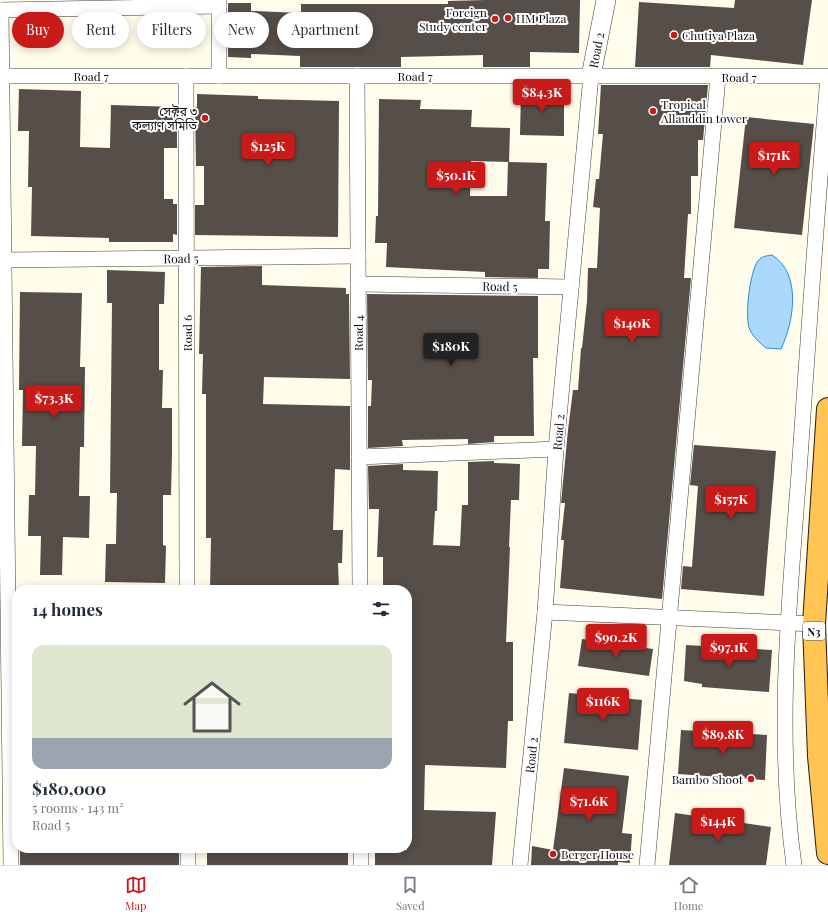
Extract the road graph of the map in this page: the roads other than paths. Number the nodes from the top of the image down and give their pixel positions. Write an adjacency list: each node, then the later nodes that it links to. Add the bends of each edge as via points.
1 (606, 0): 9 (street, Road 2)
2 (219, 3): 3 (street); 7 (street)
3 (33, 5): 4 (street)
4 (0, 10): 5 (street)
5 (2, 76): 6 (street, Road 7); 12 (street)
6 (186, 76): 7 (street, Road 7); 14 (street, Road 6)
7 (219, 76): 8 (street, Road 7)
8 (357, 76): 9 (street, Road 7); 13 (street, Road 4)
9 (591, 76): 11 (street, Road 7); 17 (street, Road 2)
10 (828, 76): 11 (street, Road 7); 25 (street)
11 (718, 77): 24 (street)
12 (2, 203): 15 (street)
13 (358, 256): 14 (street, Road 5); 16 (street, Road 4)
14 (186, 258): 15 (street, Road 5); 21 (street, Road 6)
15 (4, 260): 30 (street)
16 (358, 284): 17 (street, Road 5); 20 (street, Road 4)
17 (571, 287): 19 (street, Road 2)
18 (828, 409): 26 (highway, N3)
19 (556, 449): 20 (street); 23 (street, Road 2)
20 (359, 457): 22 (street, Road 4)
21 (187, 585)
22 (360, 585)
23 (545, 612): 24 (street); 33 (street, Road 2)
24 (669, 618): 25 (street); 34 (street)
25 (788, 623): 26 (street); 35 (street, via 786,720 789,830)
26 (814, 624): 29 (highway, N3, via 819,756)
27 (188, 853): 31 (street)
28 (361, 853): 32 (street)
29 (828, 853)
30 (11, 865)
31 (188, 865)
32 (361, 865)
33 (520, 865)
34 (647, 865)
35 (794, 865)

